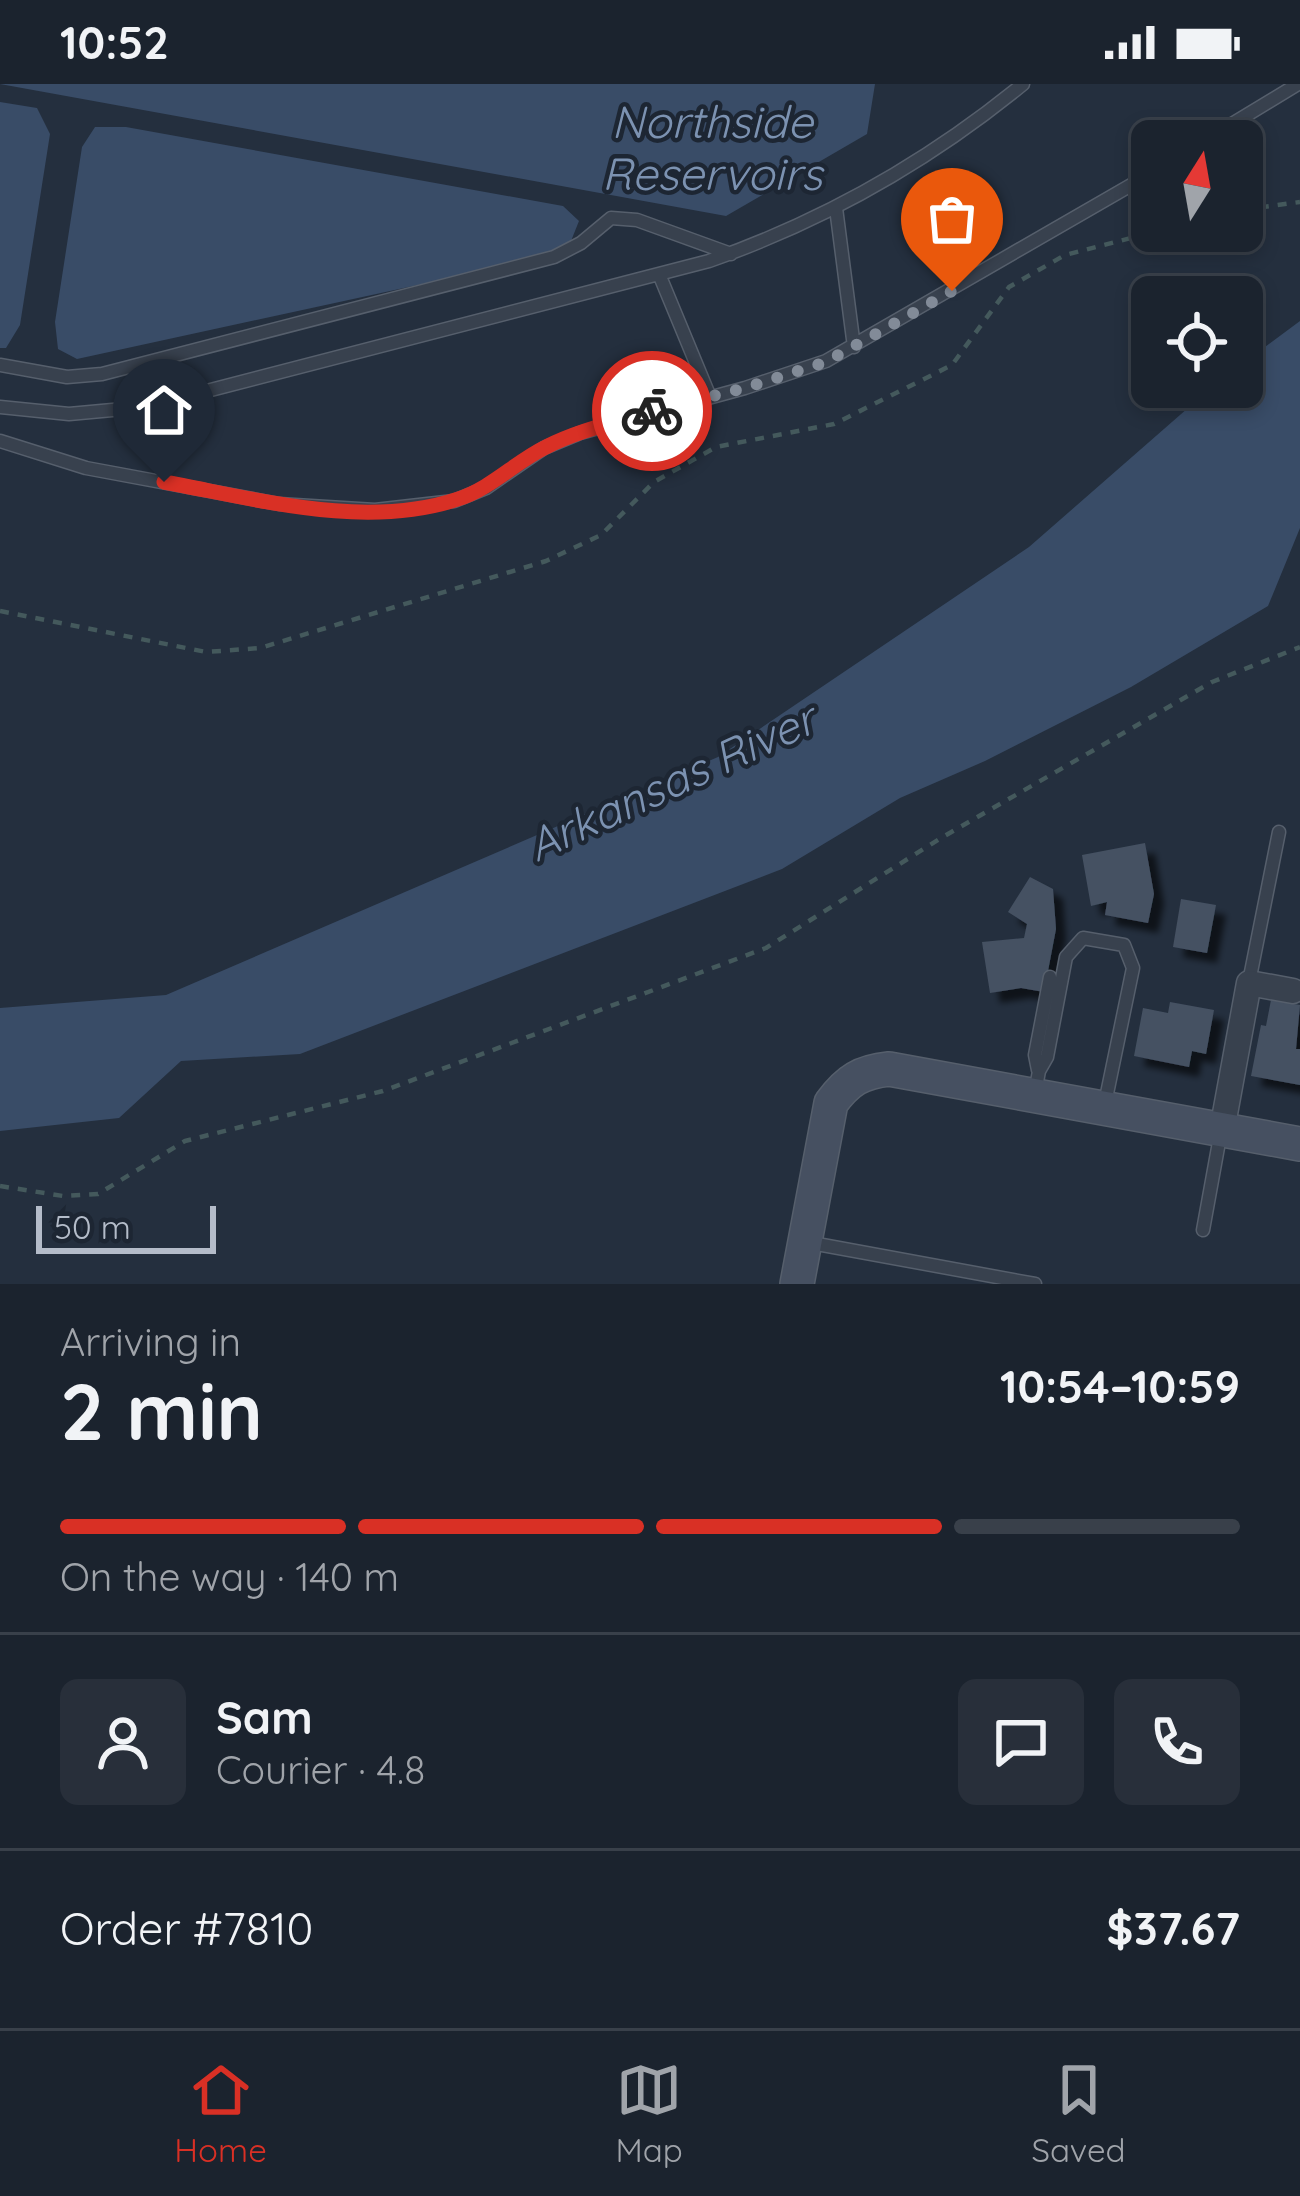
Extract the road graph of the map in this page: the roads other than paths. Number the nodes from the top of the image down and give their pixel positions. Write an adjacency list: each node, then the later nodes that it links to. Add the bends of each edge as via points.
1 (1023, 84): 5 (lane)
2 (1298, 84): 3 (lane)
3 (1239, 120)
4 (1131, 185): 8 (lane)
5 (836, 208): 6 (lane); 8 (lane)
6 (730, 254): 7 (lane); 9 (lane, via 611,218 554,257 102,374)
7 (659, 274): 10 (lane); 11 (lane, via 145,407 69,414)
8 (854, 347): 10 (lane)
9 (0, 365)
10 (710, 397): 12 (lane, via 544,448 454,501 375,511 279,504 86,468)
11 (0, 406)
12 (0, 441)
13 (1279, 832): 15 (lane)
14 (1050, 977): 17 (lane)
15 (1249, 983): 16 (street); 19 (street)
16 (1293, 991)
17 (1036, 1084): 18 (street); 18 (lane, via 1066,957 1083,938 1124,945 1133,968); 22 (street, via 889,1069 846,1083 831,1103)
18 (1103, 1109): 19 (street)
19 (1222, 1130): 20 (street); 21 (lane)
20 (1300, 1144)
21 (1203, 1230)
22 (805, 1241): 23 (street); 24 (lane)
23 (796, 1284)
24 (1035, 1284)

